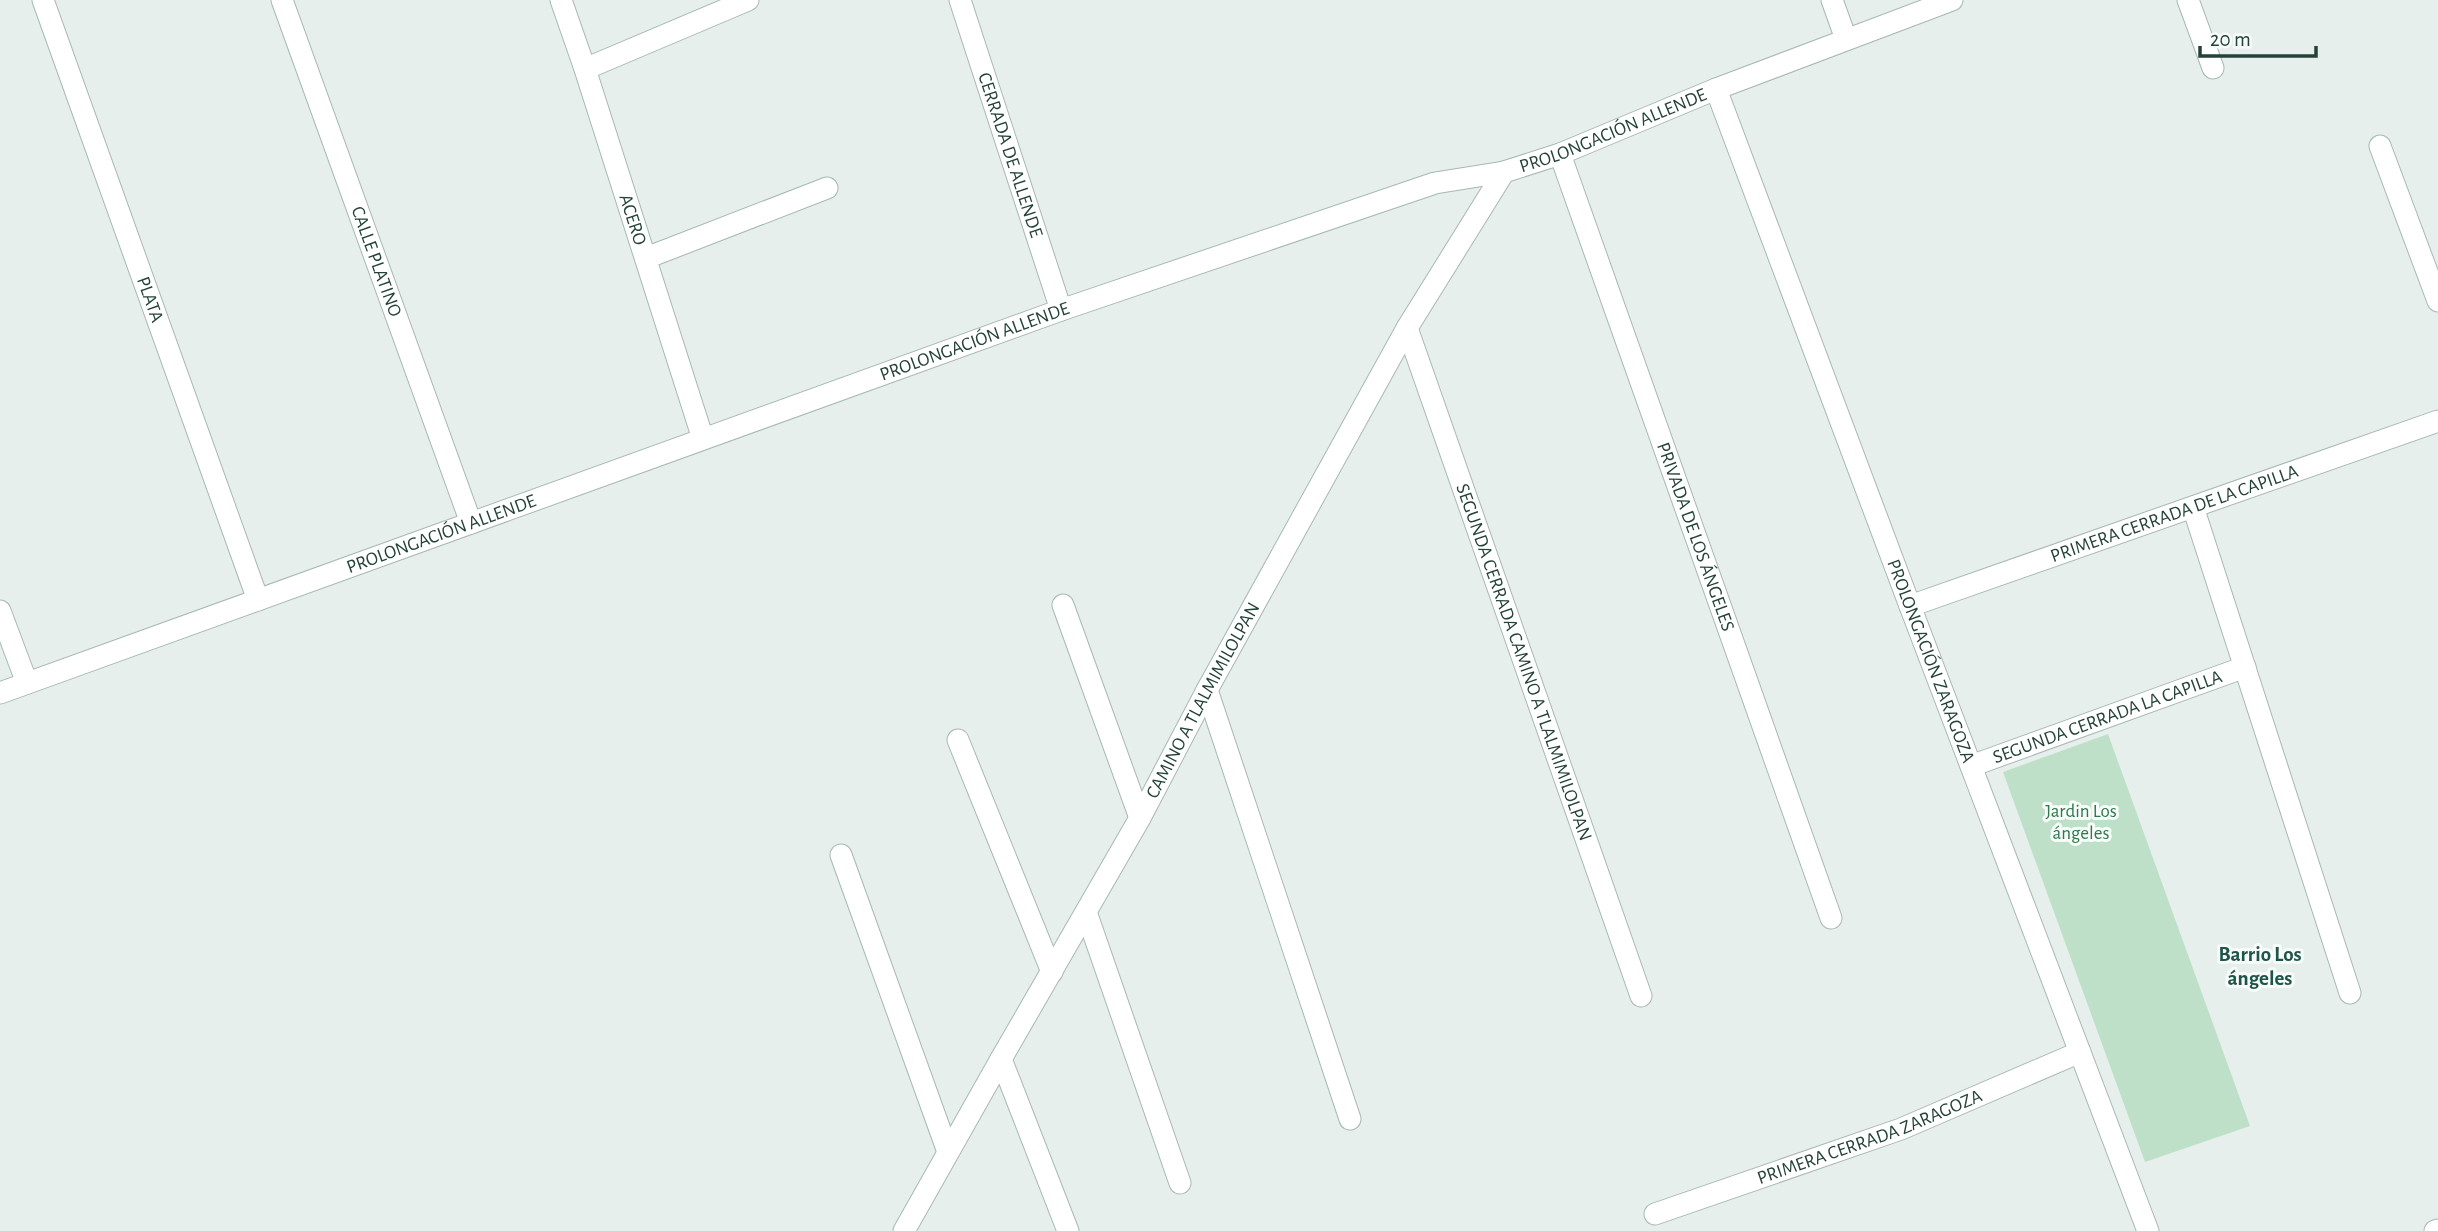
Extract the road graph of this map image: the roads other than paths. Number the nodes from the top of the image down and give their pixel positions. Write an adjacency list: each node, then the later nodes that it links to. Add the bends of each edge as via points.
1 (43, 0): 25 (street, PLATA)
2 (282, 0): 24 (street, CALLE PLATINO)
3 (561, 0): 11 (street, ACERO)
4 (748, 0): 11 (street)
5 (960, 0): 19 (street, CERRADA DE ALLENDE)
6 (1832, 0): 9 (street)
7 (1952, 0): 9 (street, PROLONGACIÓN ALLENDE)
8 (2188, 0): 10 (street)
9 (1846, 39): 12 (street, PROLONGACIÓN ALLENDE)
10 (2213, 68)
11 (585, 69): 17 (street, ACERO)
12 (1716, 89): 14 (street, PROLONGACIÓN ALLENDE); 27 (street, PROLONGACIÓN ZARAGOZA)
13 (2380, 146): 18 (street)
14 (1560, 154): 15 (street, PROLONGACIÓN ALLENDE); 38 (street, PRIVADA DE LOS ÁNGELES)
15 (1504, 172): 19 (street, PROLONGACIÓN ALLENDE, via 1435,183); 20 (street, CAMINO A TLALMIMILOLPAN)
16 (827, 188): 17 (street)
17 (646, 258): 22 (street, ACERO)
18 (2438, 301)
19 (1061, 310): 22 (street, PROLONGACIÓN ALLENDE)
20 (1407, 328): 31 (street, CAMINO A TLALMIMILOLPAN); 41 (street, SEGUNDA CERRADA CAMINO A TLALMIMILOLPAN)
21 (2438, 421): 23 (street, PRIMERA CERRADA DE LA CAPILLA)
22 (703, 439): 24 (street, PROLONGACIÓN ALLENDE)
23 (2193, 507): 27 (street, PRIMERA CERRADA DE LA CAPILLA); 29 (street)
24 (471, 523): 25 (street, PROLONGACIÓN ALLENDE)
25 (258, 600): 30 (street, PROLONGACIÓN ALLENDE)
26 (1063, 606): 35 (street)
27 (1910, 607): 34 (street, PROLONGACIÓN ZARAGOZA)
28 (0, 611): 30 (street)
29 (2245, 667): 34 (street, SEGUNDA CERRADA LA CAPILLA); 40 (street)
30 (27, 683): 32 (street, PROLONGACIÓN ALLENDE)
31 (1207, 690): 35 (street, CAMINO A TLALMIMILOLPAN); 44 (street)
32 (0, 693)
33 (958, 740): 39 (street)
34 (1971, 766): 42 (street, PROLONGACIÓN ZARAGOZA)
35 (1140, 818): 37 (street, CAMINO A TLALMIMILOLPAN)
36 (841, 855): 45 (street)
37 (1086, 912): 39 (street, CAMINO A TLALMIMILOLPAN); 46 (street)
38 (1830, 918)
39 (1052, 972): 43 (street, CAMINO A TLALMIMILOLPAN)
40 (2350, 993)
41 (1641, 996)
42 (2080, 1052): 47 (street, PRIMERA CERRADA ZARAGOZA, via 1901,1129); 50 (street, PROLONGACIÓN ZARAGOZA)
43 (1000, 1059): 45 (street, CAMINO A TLALMIMILOLPAN); 49 (street)
44 (1350, 1119)
45 (948, 1152): 48 (street, CAMINO A TLALMIMILOLPAN)
46 (1180, 1183)
47 (1655, 1214)
48 (904, 1231)
49 (1068, 1231)
50 (2148, 1231)

